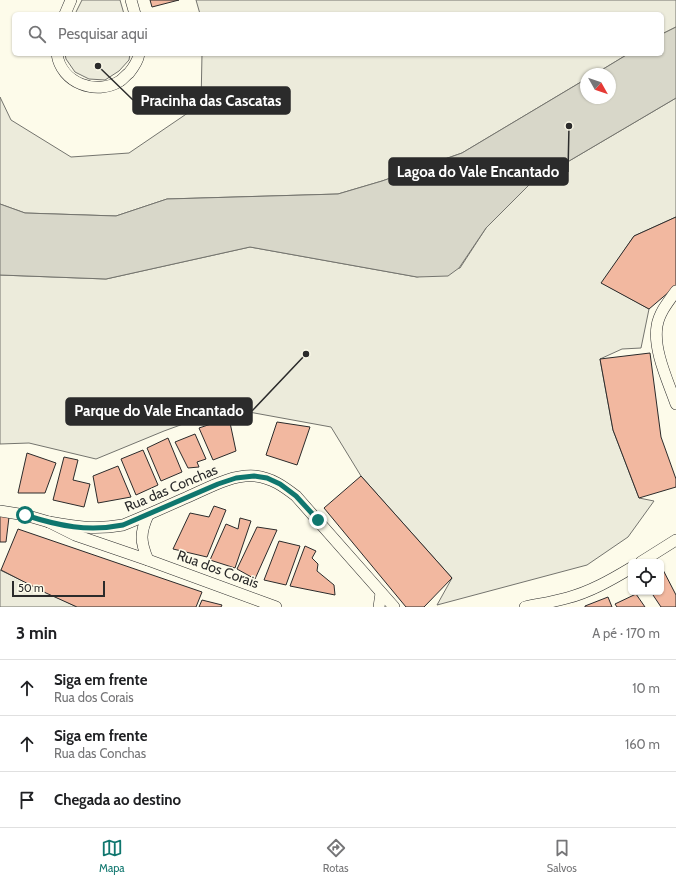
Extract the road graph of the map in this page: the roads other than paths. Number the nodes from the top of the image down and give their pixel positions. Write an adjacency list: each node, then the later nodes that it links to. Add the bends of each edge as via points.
1 (72, 0): 3 (street)
2 (131, 0): 4 (street)
3 (66, 12)
4 (134, 12)
5 (57, 56): 6 (street, via 66,73 76,83 92,87 106,87 120,81 132,69)
6 (138, 56)
7 (676, 291): 8 (street, via 661,313 657,333 662,362)
8 (676, 404)
9 (0, 511): 11 (street, Rua dos Corais)
10 (148, 515): 11 (street, Rua das Conchas, via 108,528 78,528); 14 (street, via 142,537); 16 (street, Rua das Conchas, via 236,478 267,478 296,496)
11 (49, 522): 14 (street, Rua dos Corais)
12 (676, 540): 13 (street)
13 (645, 559)
14 (148, 560): 17 (street, Rua dos Corais)
15 (628, 570): 20 (street, via 588,591)
16 (381, 593): 18 (street); 19 (street, Rua das Conchas)
17 (276, 607)
18 (378, 607)
19 (394, 607)
20 (525, 607)

